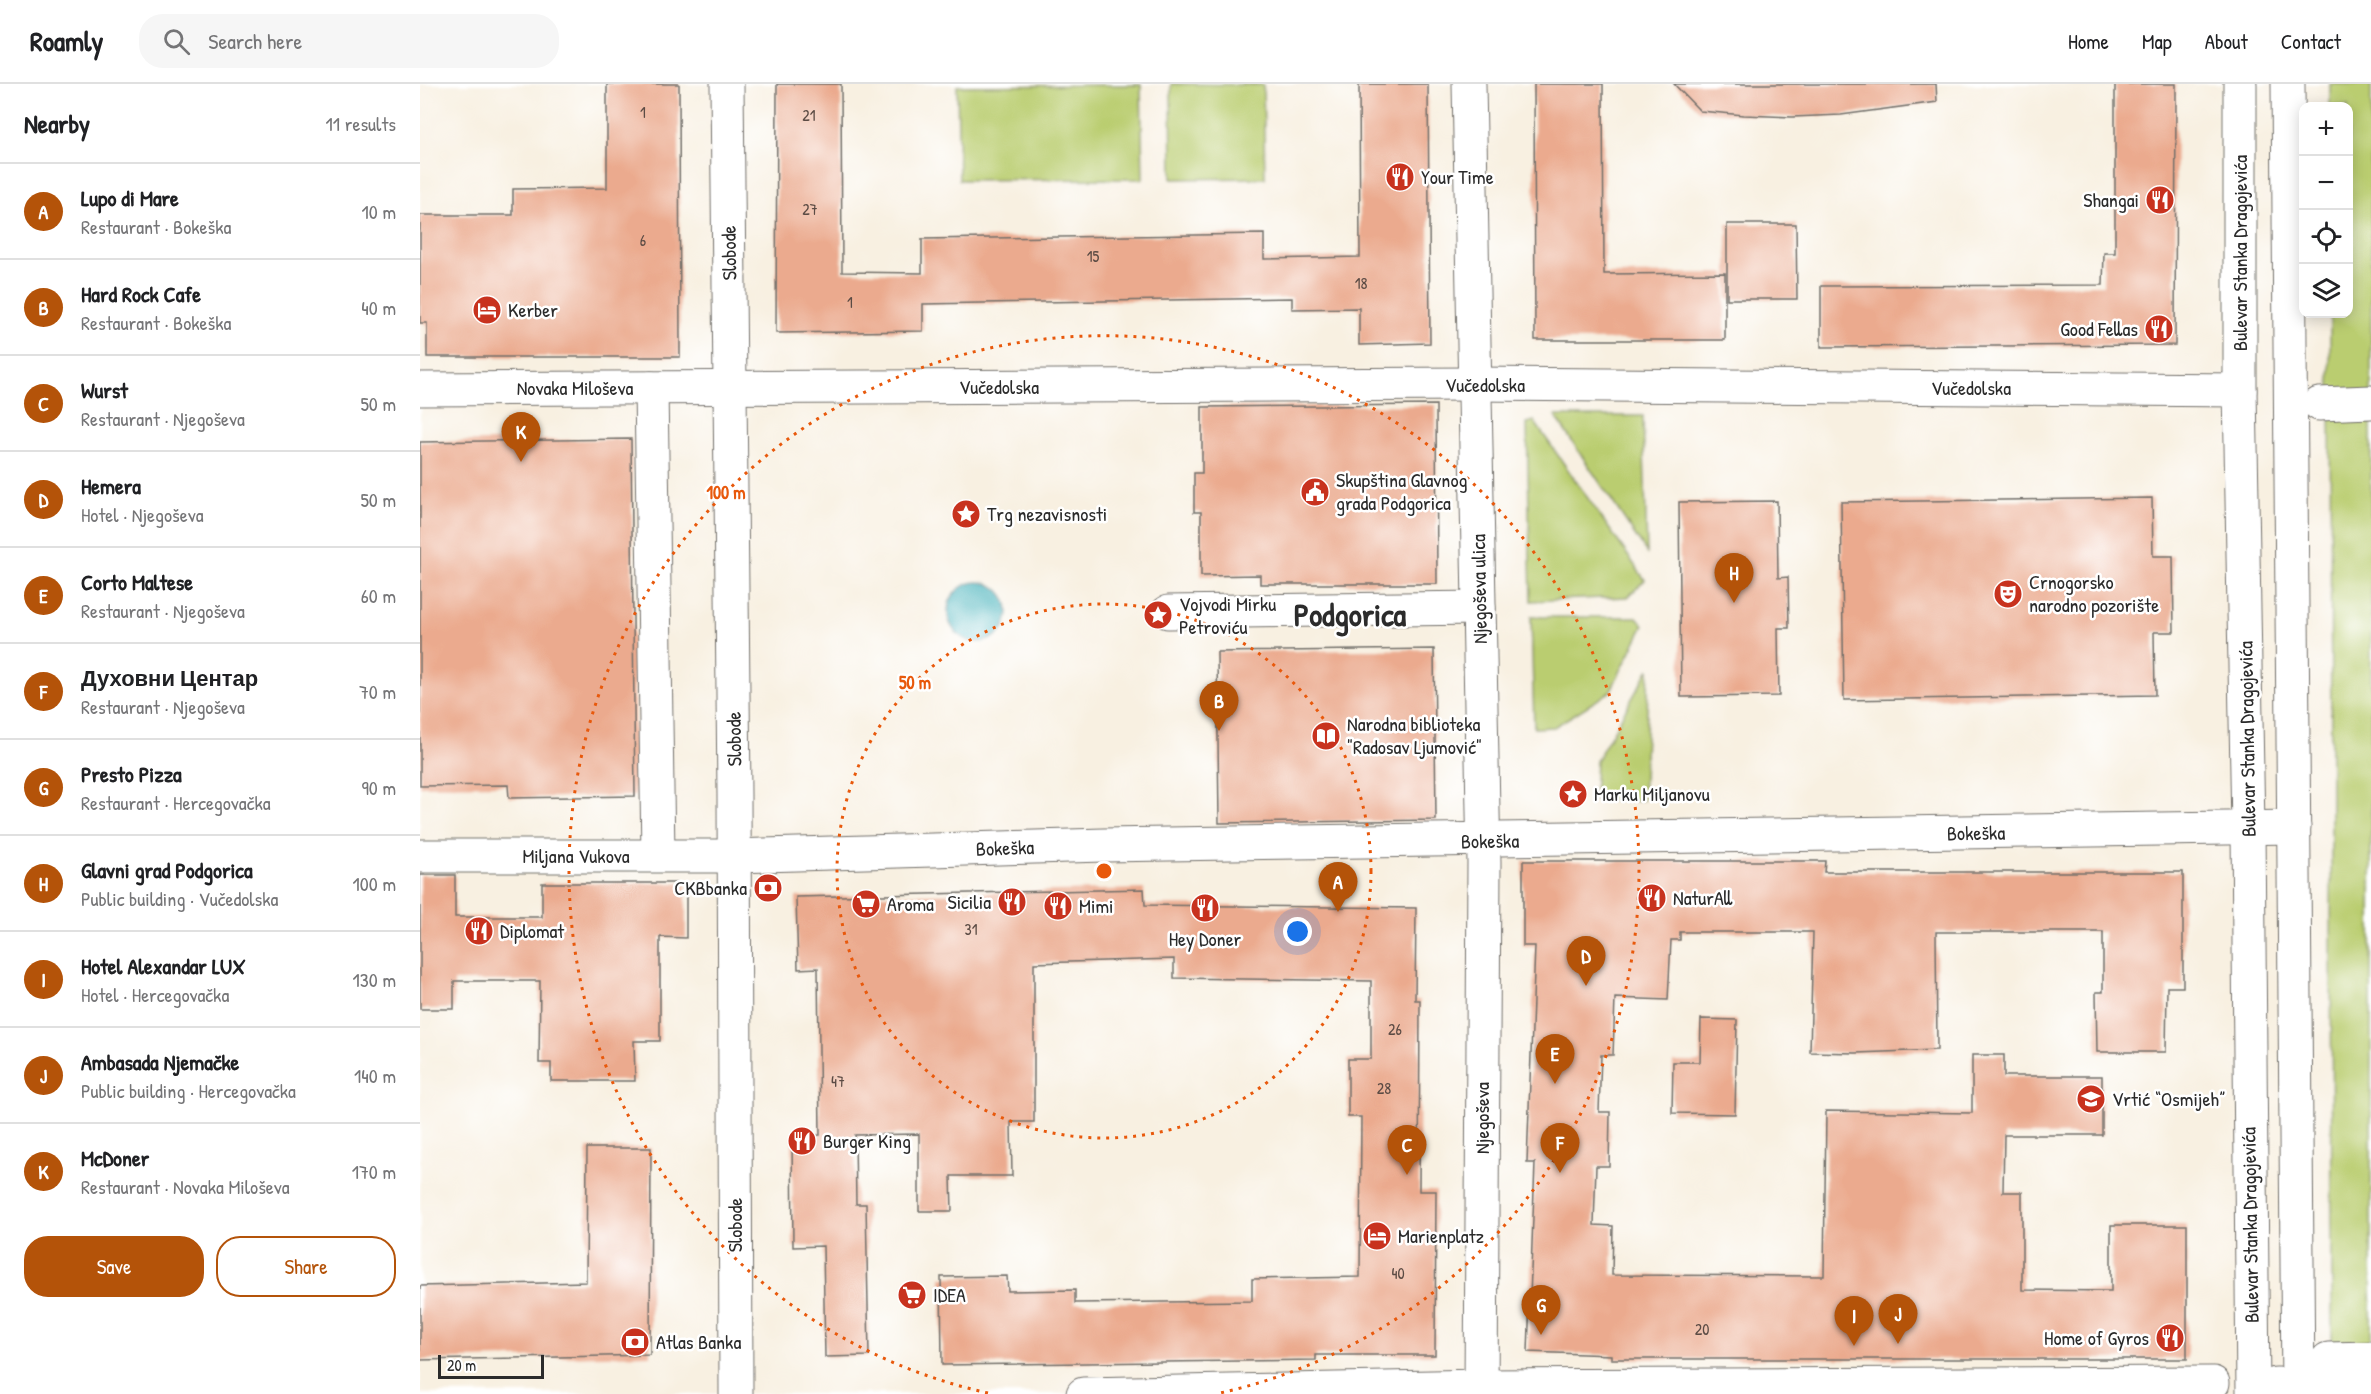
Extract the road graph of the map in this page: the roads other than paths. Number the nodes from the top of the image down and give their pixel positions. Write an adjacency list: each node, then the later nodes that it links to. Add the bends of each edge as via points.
1 (727, 84): 6 (street, Slobode)
2 (1469, 84): 5 (street, Njegoševa ulica)
3 (2240, 84): 9 (street, Bulevar Stanka Dragojevića)
4 (2288, 84): 14 (street)
5 (1475, 384): 6 (street, Vučedolska); 9 (street, Vučedolska); 12 (street, Njegoševa ulica)
6 (730, 387): 7 (street, Novaka Miloševa); 19 (street, Slobode)
7 (651, 388): 8 (street, Novaka Miloševa); 17 (street)
8 (420, 389)
9 (2240, 390): 15 (street, Bulevar Stanka Dragojevića)
10 (2371, 402): 11 (street)
11 (2319, 404)
12 (1479, 608): 13 (street); 16 (street, Njegoševa ulica)
13 (1168, 612)
14 (2294, 827): 15 (street, Bokeška); 25 (street)
15 (2248, 829): 16 (street, Bokeška); 24 (street, Bulevar Stanka Dragojevića)
16 (1484, 841): 19 (street, Bokeška, via 1104,845); 26 (street, Njegoševa)
17 (658, 855): 18 (street, Miljana Vukova); 19 (street, Miljana Vukova)
18 (420, 856)
19 (733, 856): 27 (street, Slobode)
20 (2371, 1358): 21 (street)
21 (2328, 1359)
22 (2213, 1383): 26 (street)
23 (2371, 1385): 25 (street)
24 (2253, 1389): 25 (street)
25 (2298, 1389)
26 (1481, 1390): 28 (street)
27 (736, 1394)
28 (1083, 1394)

